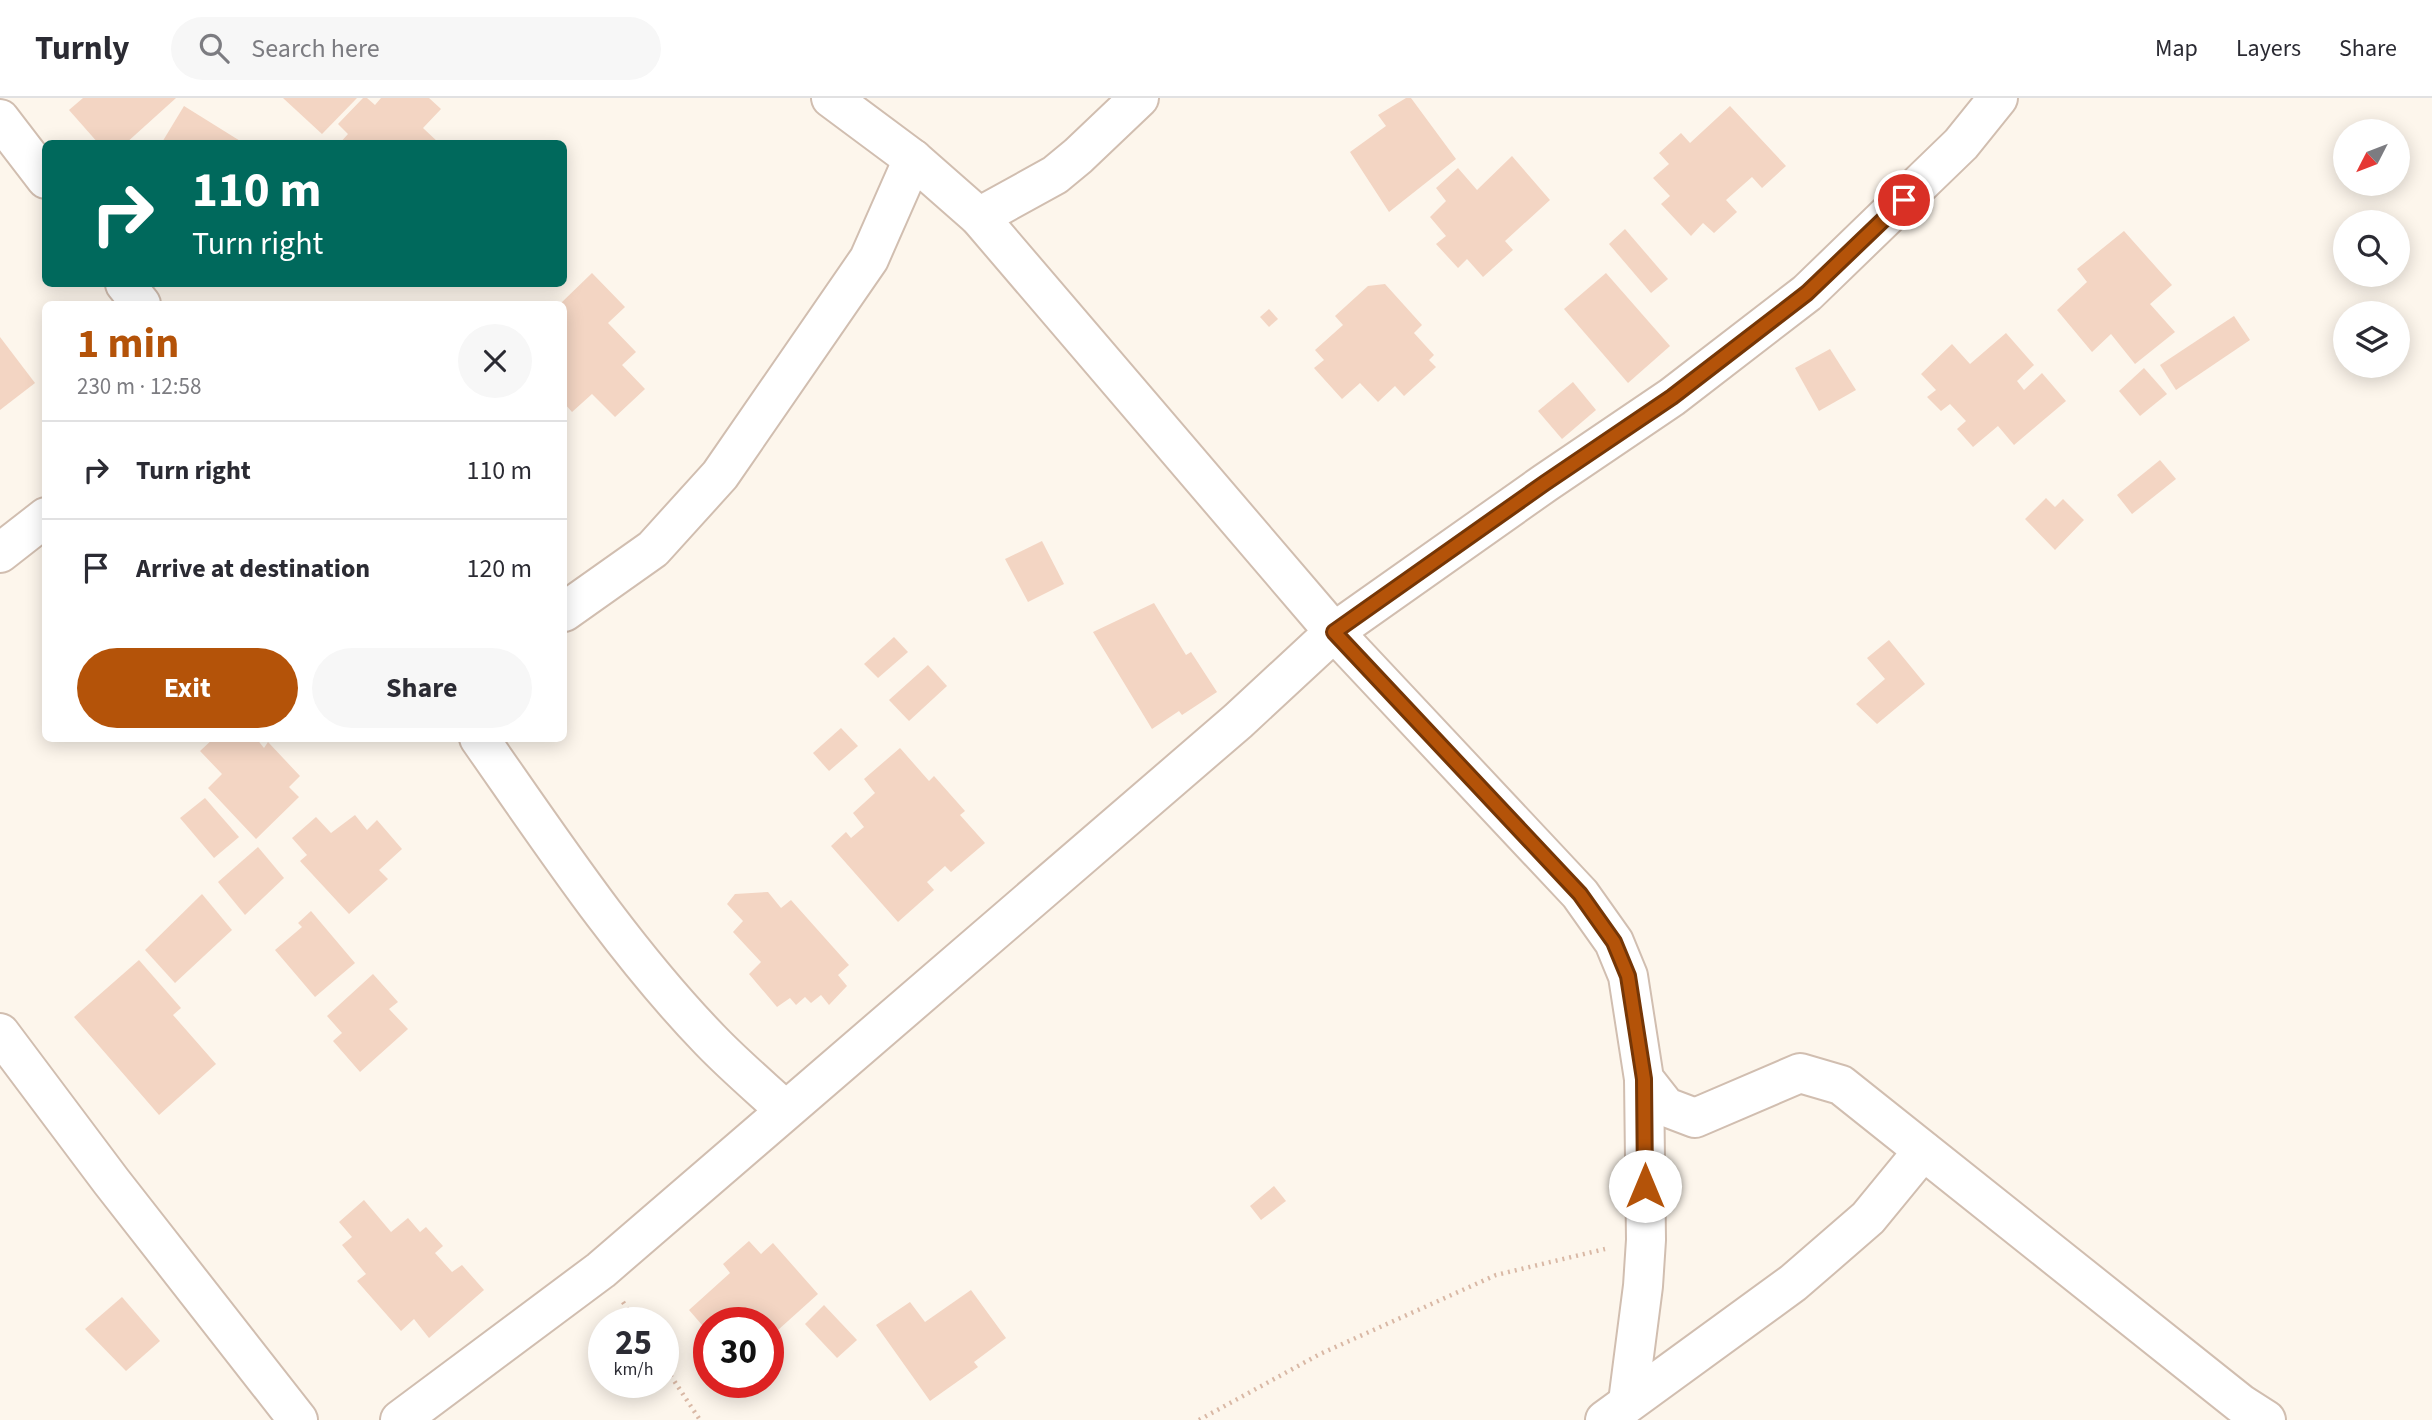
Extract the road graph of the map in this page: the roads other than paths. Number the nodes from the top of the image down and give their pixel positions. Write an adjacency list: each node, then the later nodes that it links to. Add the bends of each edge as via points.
1 (831, 98): 5 (street)
2 (1139, 98): 7 (street, via 1055,174)
3 (1998, 98): 13 (street, via 1961,144 1807,293 1672,397)
4 (0, 119): 6 (street)
5 (913, 159): 7 (street); 12 (street, via 869,259 720,475 653,549)
6 (42, 174)
7 (979, 217): 13 (street)
8 (127, 287): 9 (street)
9 (139, 301)
10 (42, 520): 11 (street)
11 (0, 553)
12 (567, 610)
13 (1334, 632): 16 (street, via 1580,894 1614,942 1628,976); 17 (street, via 1238,721)
14 (482, 742): 17 (street, via 644,964 710,1040)
15 (0, 1033): 21 (street)
16 (1644, 1079): 18 (street, via 1667,1107 1695,1118 1800,1073 1841,1085); 19 (street, via 1643,1286)
17 (785, 1110): 22 (street, via 601,1270)
18 (1923, 1151): 19 (street, via 1868,1218 1793,1283); 20 (street)
19 (1617, 1411)
20 (2245, 1415)
21 (298, 1420)
22 (400, 1420)

